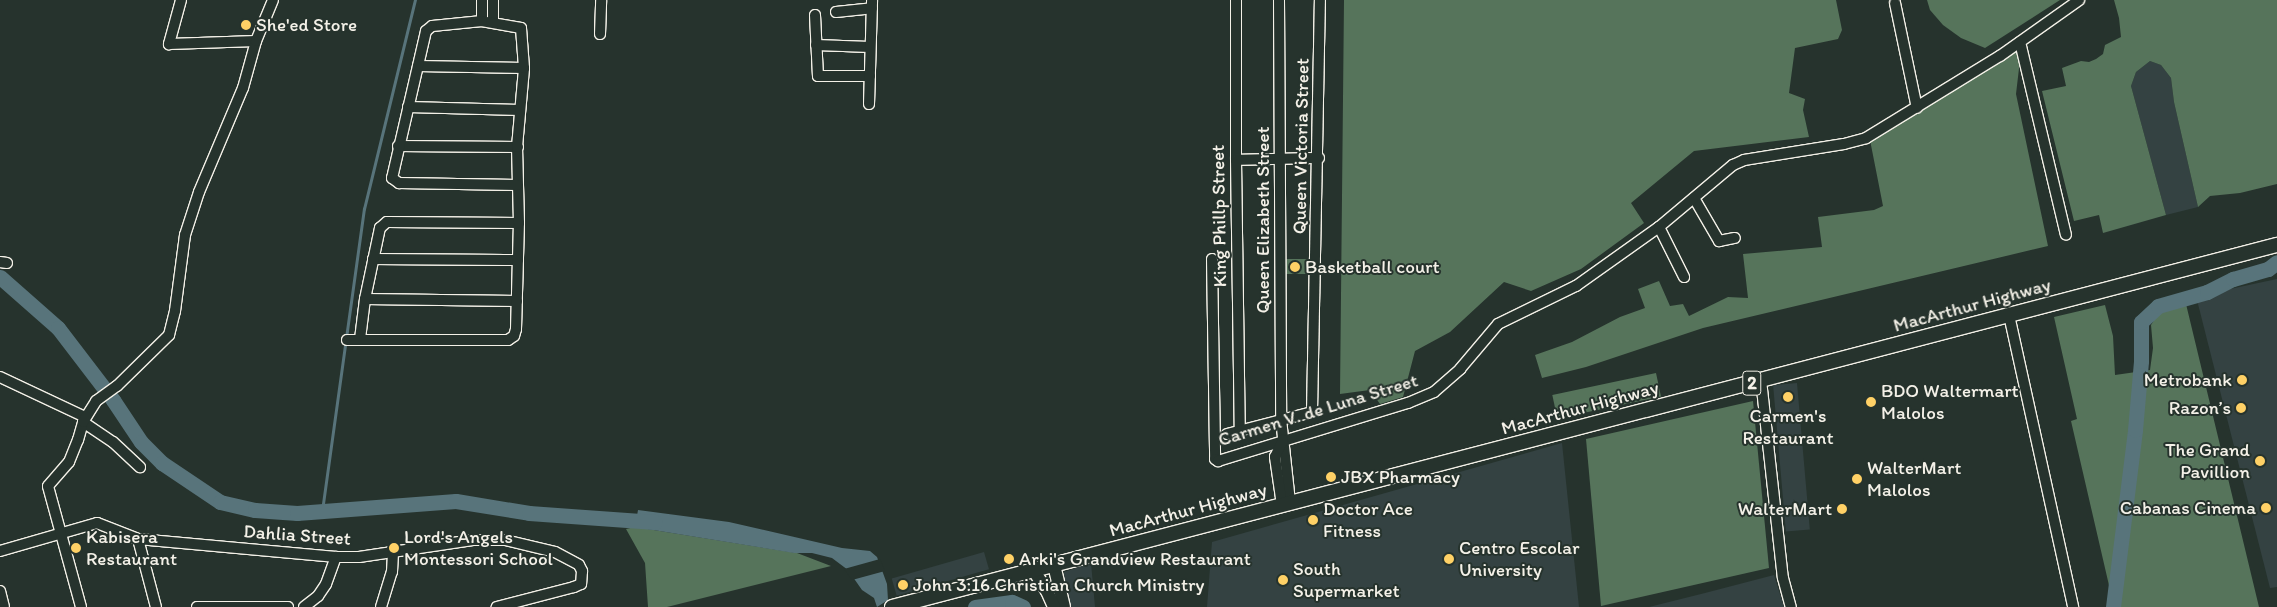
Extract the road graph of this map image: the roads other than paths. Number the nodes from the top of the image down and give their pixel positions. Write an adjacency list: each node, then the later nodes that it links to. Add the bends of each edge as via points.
1 (181, 0): 17 (street, via 170,44)
2 (273, 0): 17 (street)
3 (482, 0): 14 (street)
4 (493, 0): 15 (street)
5 (601, 0): 16 (street)
6 (1236, 0): 32 (street, King Phillp Street)
7 (1279, 0): 30 (street, Queen Elizabeth Street)
8 (1320, 0): 31 (street, Queen Victoria Street)
9 (2079, 0): 18 (street, Carmen V. de Luna Street)
10 (1895, 3): 26 (street)
11 (872, 4): 12 (street); 20 (street)
12 (836, 12)
13 (815, 15): 19 (street)
14 (482, 21): 15 (street); 21 (street, via 432,26 426,31)
15 (493, 21): 22 (street, via 521,28)
16 (600, 34)
17 (256, 41): 51 (street, via 243,88 184,235 176,311 170,335 96,401)
18 (2020, 42): 26 (street, Carmen V. de Luna Street); 37 (street)
19 (816, 45): 20 (street); 23 (street, via 818,76)
20 (870, 47): 23 (street)
21 (418, 66): 22 (street); 25 (street)
22 (524, 68): 27 (street)
23 (870, 76): 24 (street)
24 (869, 104)
25 (408, 107): 27 (street); 28 (street)
26 (1917, 108): 34 (street, Carmen V. de Luna Street, via 1866,138 1744,160 1733,165)
27 (520, 110): 29 (street)
28 (398, 146): 29 (street); 33 (street, via 392,178 399,183)
29 (518, 146): 33 (street)
30 (1280, 158): 31 (street); 32 (street); 52 (street, Queen Elizabeth Street)
31 (1319, 158): 52 (street, Queen Victoria Street, via 1312,412)
32 (1236, 160): 53 (street, King Phillp Street)
33 (517, 185): 35 (street)
34 (1694, 198): 36 (street, Carmen V. de Luna Street); 38 (street, via 1719,241)
35 (519, 223): 41 (street, via 387,222 380,228); 42 (street)
36 (1659, 227): 43 (street); 55 (street, Carmen V. de Luna Street, via 1576,286 1498,324 1434,392 1408,403)
37 (2066, 235)
38 (1735, 238)
39 (2277, 245): 46 (highway, MacArthur Highway / 2)
40 (1212, 258): 55 (street, Carmen V. de Luna Street, via 1215,459 1218,461)
41 (373, 260): 42 (street); 44 (street)
42 (518, 260): 45 (street)
43 (1684, 277)
44 (365, 299): 45 (street); 47 (street)
45 (516, 301): 47 (street, via 516,329 508,340)
46 (2009, 315): 50 (highway, MacArthur Highway / 2); 78 (street)
47 (360, 339): 48 (street)
48 (347, 340)
49 (0, 377): 51 (street)
50 (1761, 380): 57 (highway, MacArthur Highway / 2); 77 (street, via 1783,578)
51 (84, 419): 56 (street); 58 (street, via 69,462 48,486)
52 (1281, 419): 53 (street); 55 (street, Queen Elizabeth Street)
53 (1240, 431): 54 (street)
54 (1227, 434)
55 (1283, 440): 57 (street, Queen Elizabeth Street, via 1276,452)
56 (140, 467)
57 (1286, 504): 63 (highway, MacArthur Highway / 2)
58 (61, 533): 59 (street, Dahlia Street, via 97,523); 60 (street, Dahlia Street); 68 (street)
59 (138, 538): 62 (street, Dahlia Street); 69 (street)
60 (0, 551)
61 (393, 552): 62 (street, Dahlia Street); 73 (street, via 392,572); 74 (street, Dahlia Street, via 473,540 505,540 555,552 579,565 583,578 581,584)
62 (336, 557): 72 (street, via 326,584 318,596)
63 (1054, 565): 64 (highway, MacArthur Highway / 2); 76 (main road)
64 (1034, 571): 66 (highway, MacArthur Highway / 2); 75 (main road)
65 (0, 591): 67 (street)
66 (895, 606)
67 (4, 607)
68 (80, 607)
69 (156, 607)
70 (197, 607): 71 (street)
71 (288, 607)
72 (304, 607)
73 (381, 607)
74 (497, 607)
75 (1054, 607)
76 (1064, 607)
77 (1791, 607)
78 (2073, 607)

